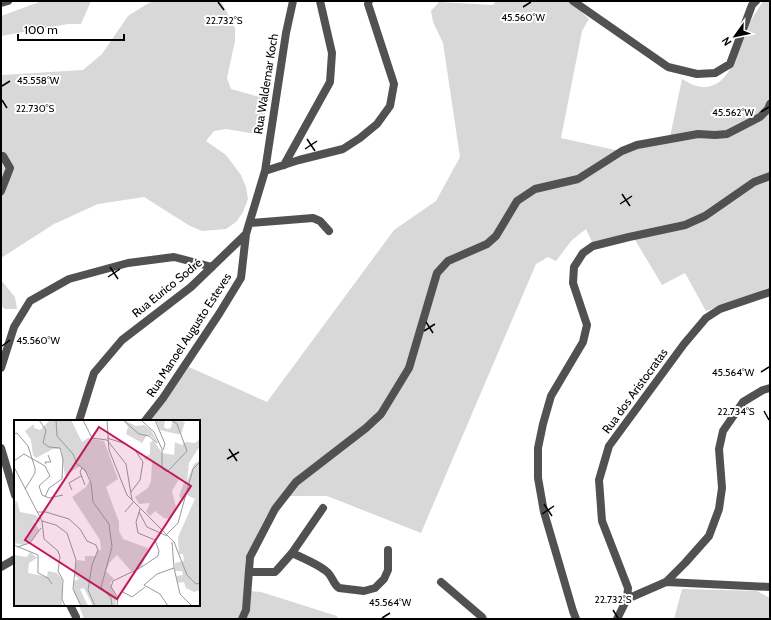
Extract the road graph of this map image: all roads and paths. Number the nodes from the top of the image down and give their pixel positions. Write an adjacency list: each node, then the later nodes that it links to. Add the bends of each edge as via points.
1 (8, 1): 7 (street)
2 (293, 1): 11 (street, Rua Waldemar Koch)
3 (320, 1): 10 (street, via 332,53 330,82)
4 (369, 1): 10 (street, via 394,84 390,106 377,124 343,149)
5 (573, 1): 6 (street, via 668,67 697,74 715,73 730,64 752,5)
6 (756, 1)
7 (1, 3)
8 (770, 104): 30 (street, via 760,117 727,134 698,134 637,145 622,151 578,179 535,189 517,201 496,236 488,244 448,261 437,273 409,368 381,414 296,482 275,509 250,557)
9 (2, 156): 13 (street, via 10,168)
10 (284, 165): 11 (street)
11 (265, 171): 14 (street, Rua Eurico Sodré)
12 (770, 176): 39 (street, via 754,182 705,216 685,225 593,246 583,253 574,267 573,283 587,325 583,342 551,396 538,448 538,478 544,512)
13 (1, 191)
14 (250, 223): 15 (street, via 313,218 320,221); 16 (street, Rua Eurico Sodré)
15 (329, 231)
16 (246, 234): 17 (street, Rua Eurico Sodré); 22 (street, Rua Manoel Augusto Esteves, via 242,278)
17 (212, 267): 19 (street, via 174,257 128,263 69,279 30,301 14,327); 21 (street, Rua Eurico Sodré, via 191,288 122,340 94,373)
18 (770, 292): 34 (street, Rua dos Aristocratas, via 720,309 706,318 609,446 599,480 602,521 628,588)
19 (1, 368)
20 (770, 388): 32 (street, via 743,402 723,431 719,449 722,488 719,509 709,536)
21 (79, 420)
22 (146, 420)
23 (1, 448): 24 (street)
24 (14, 492)
25 (323, 508): 27 (street)
26 (388, 550): 27 (street, via 388,570 384,579 375,588 364,591 339,588 325,569)
27 (292, 553): 30 (street, via 275,572)
28 (14, 560): 29 (street)
29 (1, 567)
30 (249, 572): 37 (street, via 246,610)
31 (441, 582): 38 (street)
32 (666, 582): 33 (street); 34 (street)
33 (770, 587)
34 (627, 599): 40 (street)
35 (70, 606): 36 (street)
36 (76, 619)
37 (242, 619)
38 (483, 619)
39 (576, 619)
40 (618, 619)

